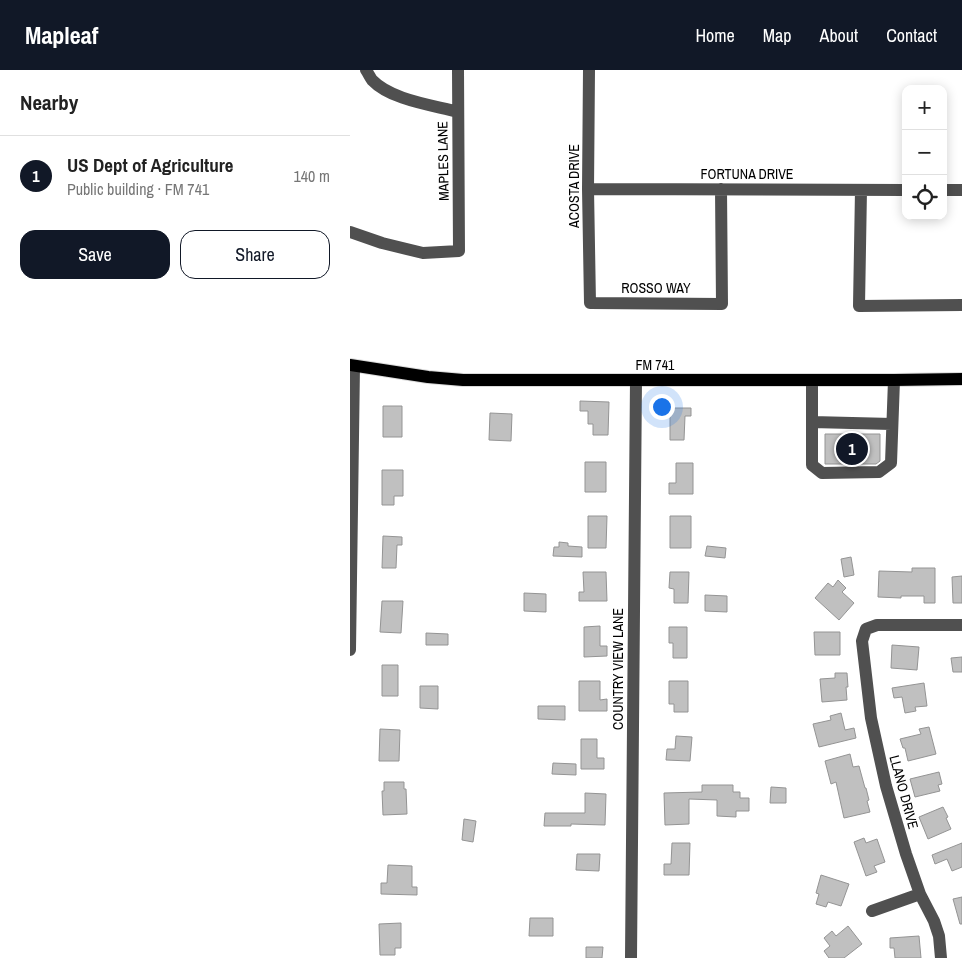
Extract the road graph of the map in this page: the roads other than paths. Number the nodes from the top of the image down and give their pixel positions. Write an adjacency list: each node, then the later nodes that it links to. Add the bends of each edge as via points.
1 (366, 70): 4 (street, via 383,89 402,98)
2 (458, 70): 4 (street, MAPLES LANE)
3 (589, 70): 5 (street, ACOSTA DRIVE)
4 (458, 112): 11 (street, MAPLES LANE, via 459,251 423,253)
5 (588, 189): 6 (street, FORTUNA DRIVE); 12 (street, ACOSTA DRIVE)
6 (721, 189): 7 (street, FORTUNA DRIVE); 12 (street, ROSSO WAY, via 722,304)
7 (861, 190): 8 (street, FORTUNA DRIVE); 13 (street, via 860,306)
8 (902, 190)
9 (947, 190): 10 (street)
10 (962, 190)
11 (350, 232)
12 (590, 303)
13 (962, 305)
14 (352, 365): 16 (main road, FM 741 / FM 741, via 463,380); 22 (street)
15 (962, 379): 18 (main road, FM 741 / FM 741)
16 (636, 380): 17 (main road, FM 741 / FM 741); 25 (street, COUNTRY VIEW LANE)
17 (812, 380): 18 (main road, FM 741 / FM 741); 19 (street)
18 (894, 380): 20 (street)
19 (812, 422): 20 (street); 20 (street, via 812,465 822,473 879,472 891,463)
20 (892, 424)
21 (962, 626): 23 (street, LLANO DRIVE, via 877,626 866,629 862,641 871,718 895,818)
22 (350, 650)
23 (920, 894): 24 (street); 26 (street, LLANO DRIVE, via 939,936)
24 (872, 911)
25 (631, 958)
26 (941, 958)

